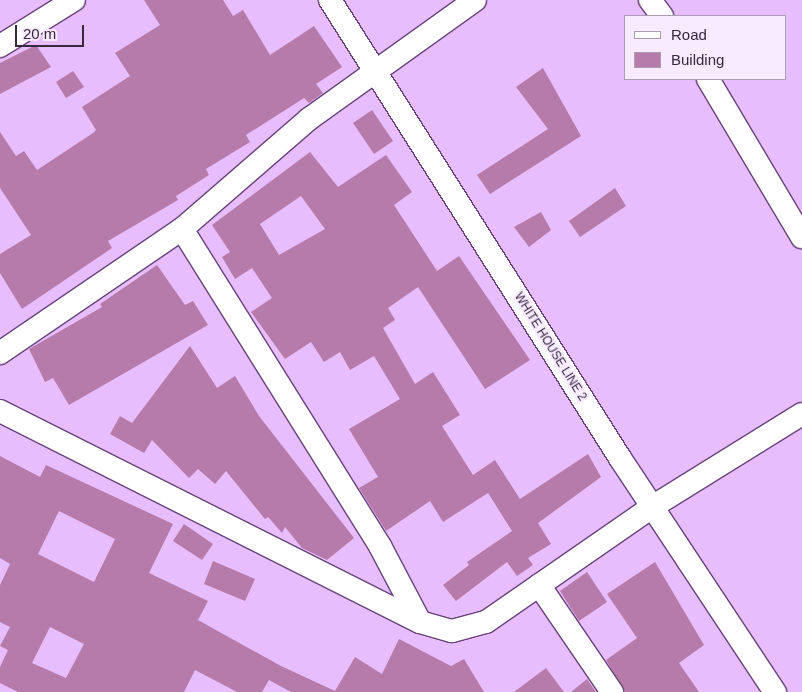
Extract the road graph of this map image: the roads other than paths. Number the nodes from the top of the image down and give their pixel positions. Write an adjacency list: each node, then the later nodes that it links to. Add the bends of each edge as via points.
1 (74, 0): 6 (street)
2 (330, 0): 7 (street, WHITE HOUSE LINE 2)
3 (475, 0): 7 (street)
4 (650, 0): 5 (street)
5 (661, 15)
6 (0, 46)
7 (377, 72): 9 (street, via 309,119); 14 (street, WHITE HOUSE LINE 2)
8 (709, 80): 10 (street)
9 (182, 229): 11 (street); 16 (street, via 380,546)
10 (802, 237)
11 (0, 353)
12 (0, 411): 16 (street)
13 (802, 414): 14 (street)
14 (652, 507): 15 (street); 18 (street, WHITE HOUSE LINE 2)
15 (540, 585): 16 (street, via 486,622 452,631); 17 (street)
16 (420, 622)
17 (612, 692)
18 (775, 692)

